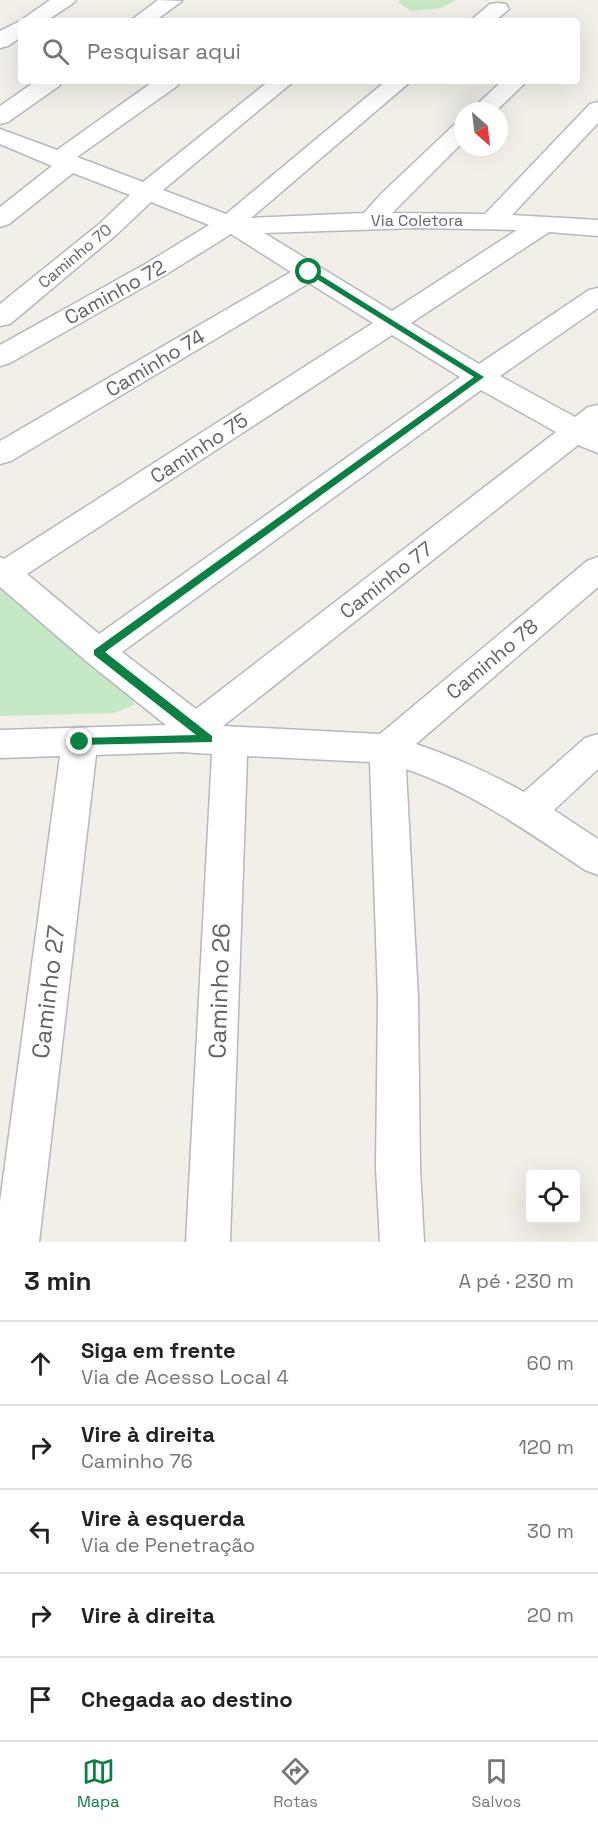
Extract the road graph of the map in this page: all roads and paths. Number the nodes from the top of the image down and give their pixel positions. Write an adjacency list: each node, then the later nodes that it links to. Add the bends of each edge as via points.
1 (65, 0): 3 (street)
2 (171, 1): 4 (street)
3 (36, 18)
4 (146, 18)
5 (18, 29): 6 (street)
6 (0, 41)
7 (47, 84): 14 (street)
8 (165, 84): 17 (street)
9 (279, 84): 18 (street, Caminho 70)
10 (396, 84): 24 (street, Caminho 72)
11 (513, 84): 12 (street)
12 (492, 102)
13 (598, 109): 22 (street)
14 (0, 117)
15 (0, 136): 17 (street, Via Coletora)
16 (454, 138): 20 (street)
17 (64, 162): 18 (street, Via Coletora); 19 (street)
18 (148, 191): 24 (street, Via Coletora); 28 (street, Caminho 70, via 108,230)
19 (0, 219)
20 (373, 219): 21 (street, Via Coletora); 22 (street, Via Coletora)
21 (340, 220): 24 (street, Via Coletora); 26 (street, via 310,239 304,249)
22 (493, 220): 23 (street, Via Coletora)
23 (546, 223): 25 (street, Via Coletora); 29 (street, Caminho 75)
24 (233, 225): 26 (street); 30 (street, Caminho 72)
25 (598, 228)
26 (305, 269): 29 (street); 33 (street, Caminho 74)
27 (598, 296): 31 (street)
28 (0, 318)
29 (393, 322): 31 (street); 35 (street, Caminho 75)
30 (0, 357)
31 (480, 377): 32 (street); 36 (street)
32 (590, 429): 37 (street, Caminho 77)
33 (0, 454)
34 (598, 569): 41 (street, Caminho 78)
35 (2, 571): 36 (street)
36 (98, 652): 37 (street)
37 (211, 736): 38 (street); 41 (street); 45 (street, Caminho 26)
38 (80, 742): 39 (street); 44 (street, Caminho 27)
39 (0, 744)
40 (598, 748): 42 (street)
41 (387, 749): 42 (street, via 439,765); 46 (street, via 398,998)
42 (527, 812): 43 (street)
43 (598, 859)
44 (16, 1242)
45 (208, 1242)
46 (402, 1242)

